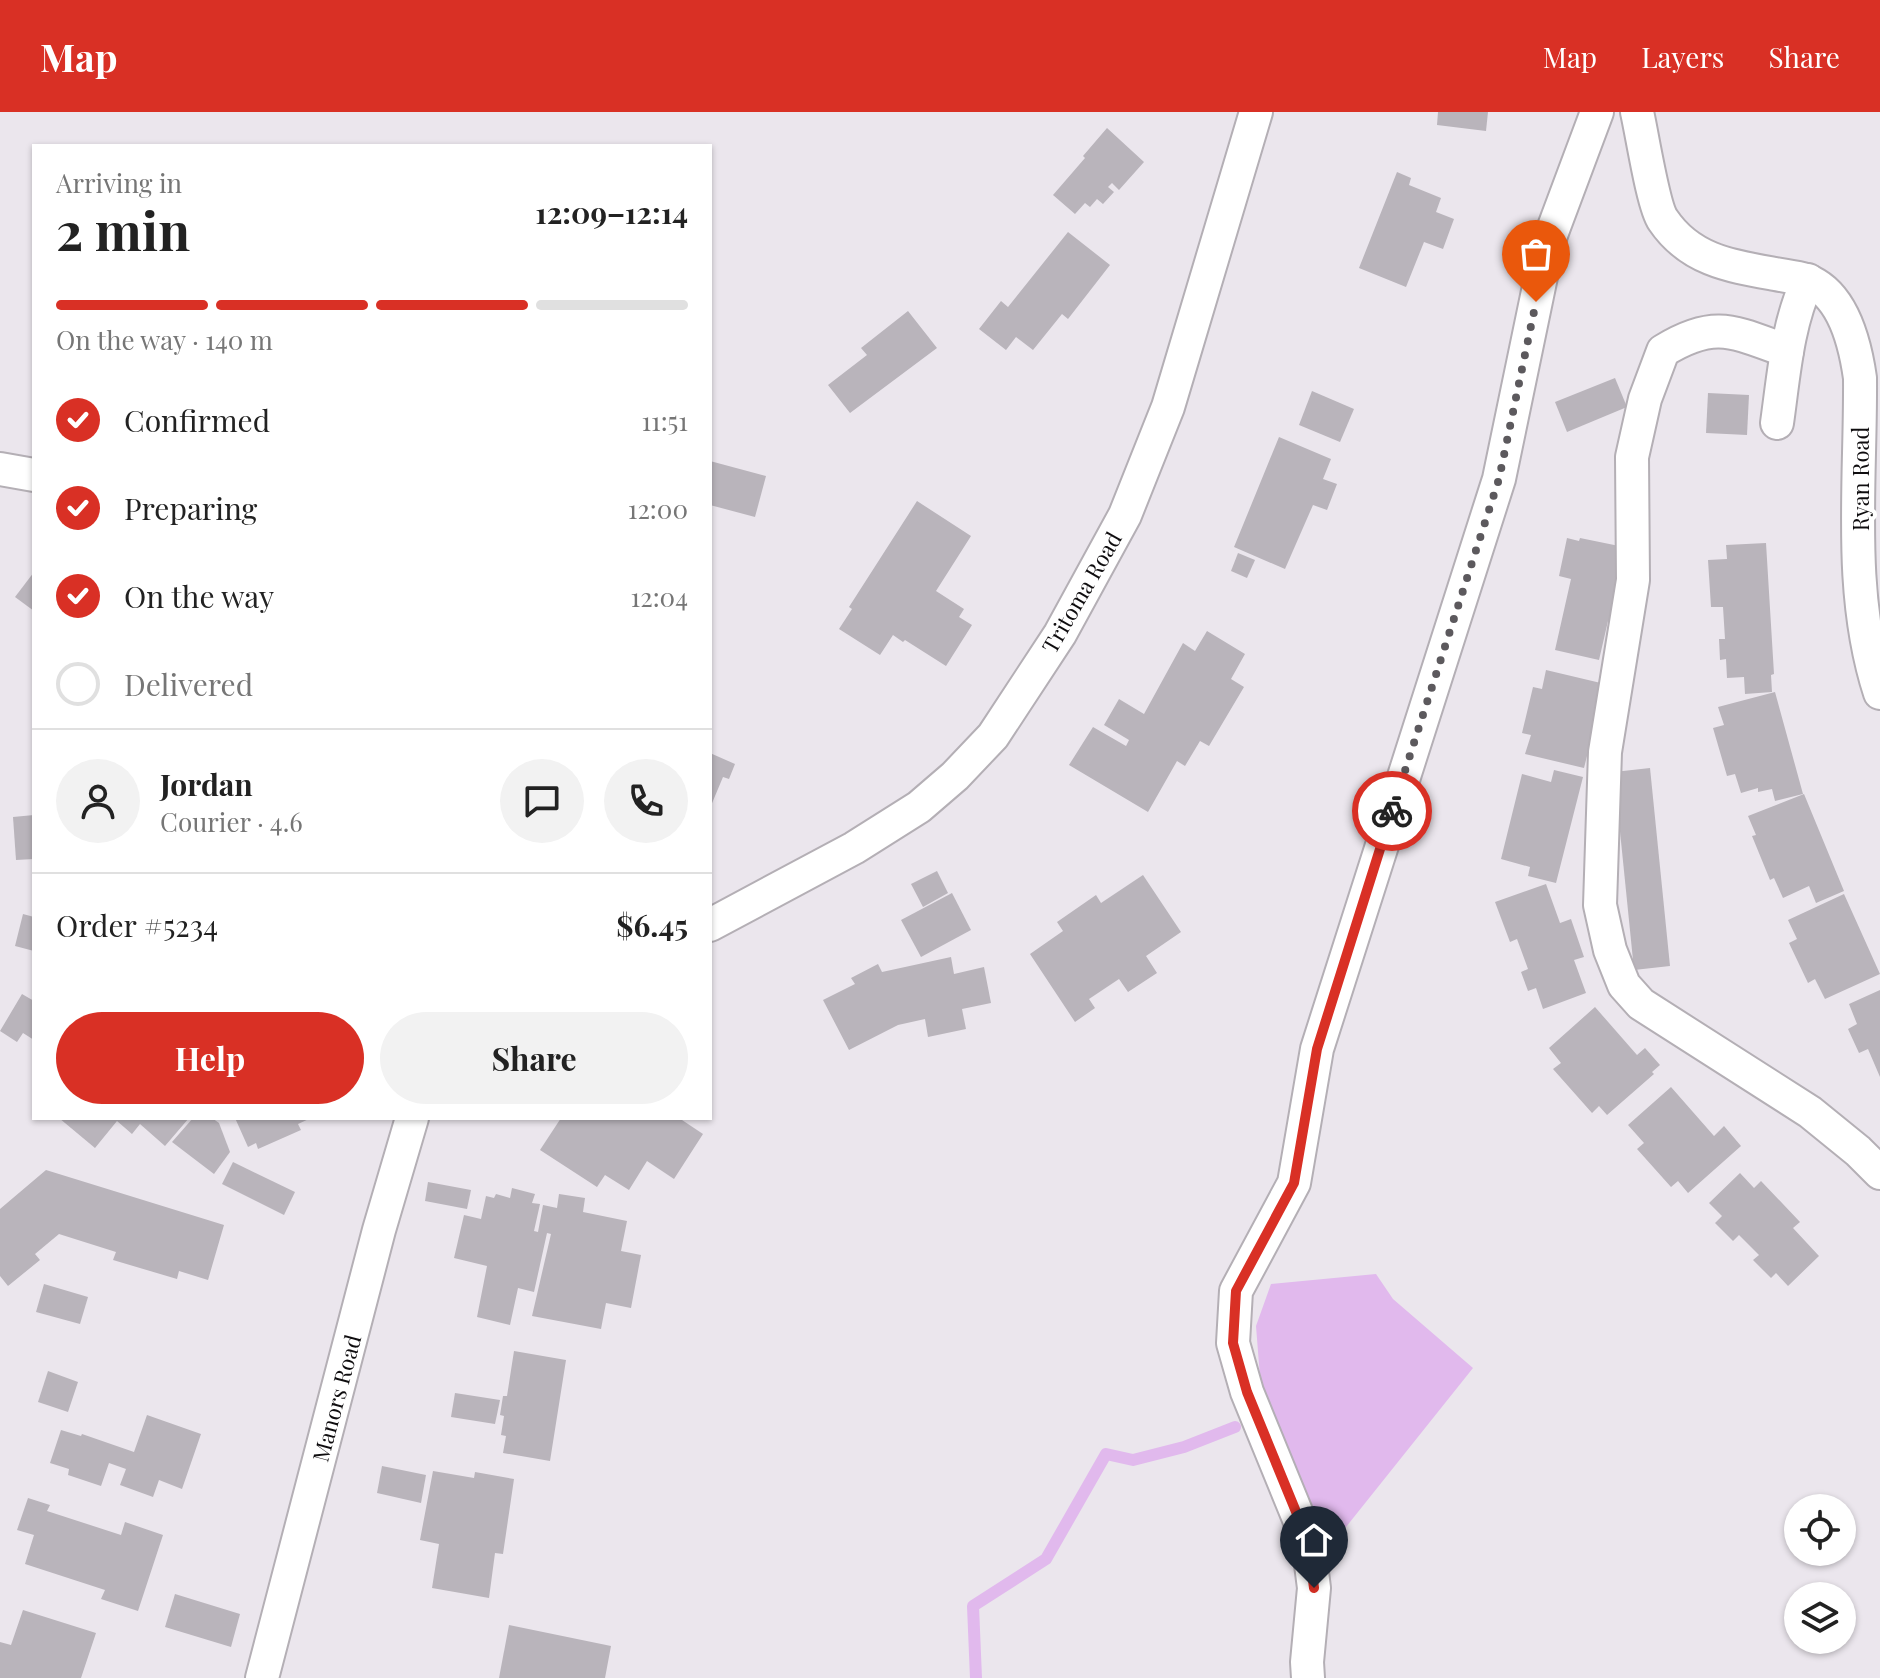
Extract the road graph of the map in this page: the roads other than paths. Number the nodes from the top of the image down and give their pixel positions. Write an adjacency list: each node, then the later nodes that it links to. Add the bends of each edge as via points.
1 (1256, 112): 10 (street, Tritoma Road, via 1168,407 1125,515 1060,634 993,736 919,807)
2 (1597, 112): 14 (street, via 1548,243 1499,479 1317,1049 1294,1183 1236,1291 1233,1343 1247,1392 1308,1541 1314,1588)
3 (1637, 112): 4 (street, via 1660,216 1679,241 1727,264)
4 (1808, 280): 5 (street, via 1796,305); 9 (street, Ryan Road, via 1832,299 1856,347 1859,582)
5 (1787, 351): 6 (street); 12 (street, via 1737,333 1698,333 1663,351 1645,399 1632,457 1633,580 1605,752 1600,905 1614,962 1624,985 1641,1004 1810,1112)
6 (1777, 423)
7 (0, 469): 8 (street)
8 (32, 475)
9 (1880, 693)
10 (712, 924)
11 (411, 1120): 13 (street, Manors Road)
12 (1880, 1173)
13 (262, 1678)
14 (1308, 1678)

